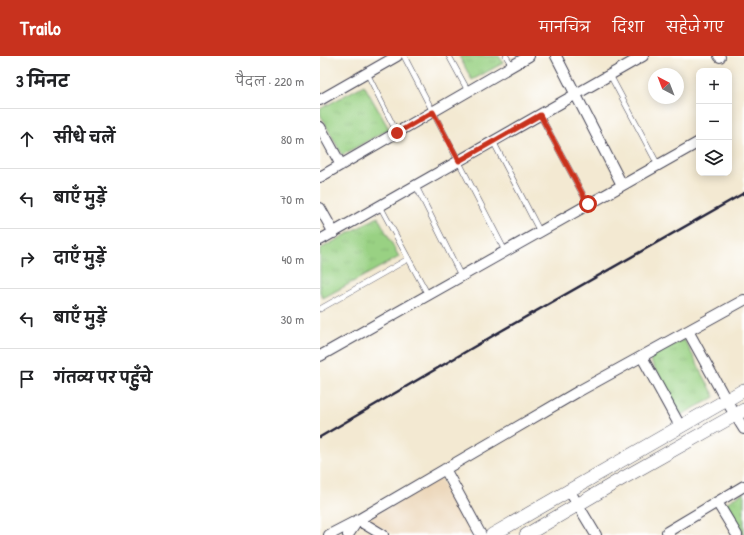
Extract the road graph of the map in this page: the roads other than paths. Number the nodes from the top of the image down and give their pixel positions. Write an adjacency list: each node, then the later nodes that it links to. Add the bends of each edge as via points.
1 (397, 56): 9 (street)
2 (404, 56): 14 (lane)
3 (449, 56): 11 (lane)
4 (506, 56): 8 (lane)
5 (529, 56): 8 (street)
6 (556, 56): 12 (street)
7 (643, 56): 10 (street)
8 (512, 66): 11 (street)
9 (366, 73): 13 (street); 17 (lane)
10 (610, 75): 12 (street); 22 (lane)
11 (468, 91): 14 (street)
12 (576, 95): 15 (street); 24 (street)
13 (320, 100)
14 (433, 112): 17 (street); 20 (lane)
15 (540, 115): 18 (street); 26 (lane)
16 (320, 127): 21 (street)
17 (397, 133): 21 (street)
18 (493, 142): 20 (street); 30 (lane)
19 (696, 144): 22 (street)
20 (459, 161): 25 (street); 32 (lane)
21 (341, 165): 23 (street)
22 (658, 165): 24 (street)
23 (320, 177)
24 (622, 185): 26 (street)
25 (416, 186): 27 (street); 34 (lane)
26 (588, 204): 30 (street)
27 (380, 206): 29 (street); 33 (lane)
28 (320, 208): 29 (street)
29 (334, 232): 31 (street)
30 (540, 232): 32 (street)
31 (320, 240)
32 (505, 251): 34 (street)
33 (408, 259): 35 (lane); 37 (lane)
34 (461, 276): 35 (street)
35 (428, 295): 39 (street)
36 (744, 300): 38 (street)
37 (320, 309)
38 (688, 331): 40 (street); 42 (street)
39 (320, 356)
40 (642, 357): 44 (street); 46 (street)
41 (744, 390): 42 (street)
42 (726, 400): 43 (street); 44 (street)
43 (740, 412): 45 (street); 50 (street)
44 (680, 426): 48 (street)
45 (744, 429)
46 (445, 469): 51 (street); 55 (street)
47 (744, 486): 49 (street)
48 (570, 490): 50 (street); 56 (street)
49 (717, 502): 59 (street, via 667,532); 60 (street)
50 (578, 505): 57 (street); 58 (street)
51 (358, 520): 52 (street); 53 (street); 54 (street)
52 (329, 535)
53 (348, 535)
54 (384, 535)
55 (481, 535)
56 (492, 535)
57 (526, 535)
58 (596, 535)
59 (669, 535)
60 (737, 535)

